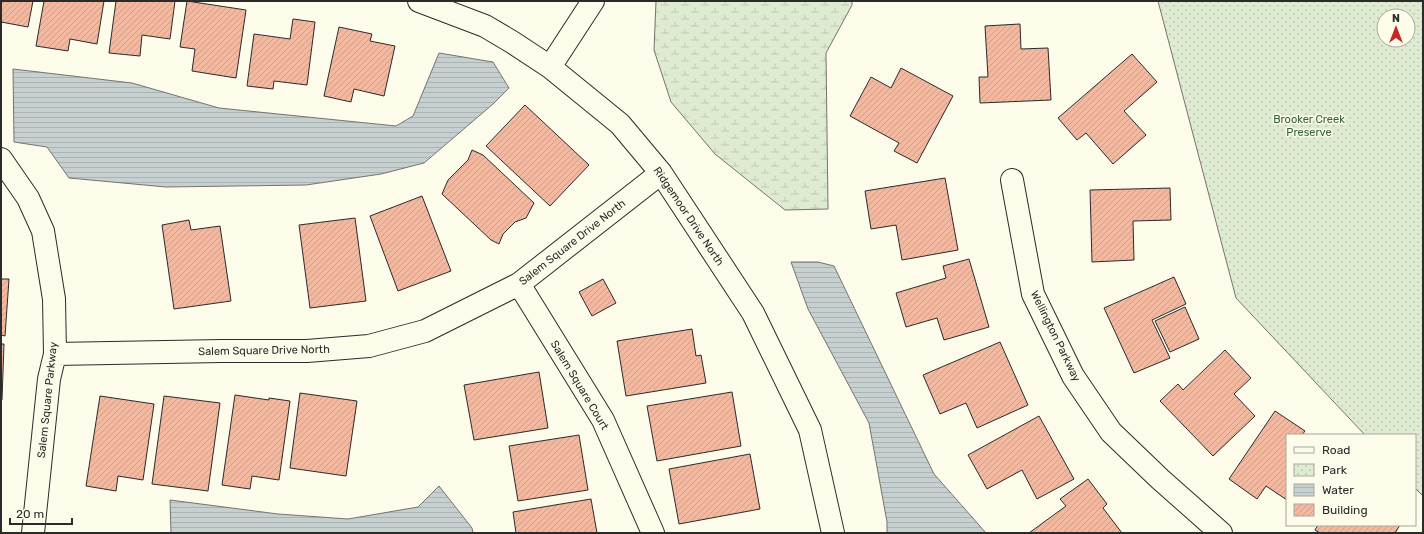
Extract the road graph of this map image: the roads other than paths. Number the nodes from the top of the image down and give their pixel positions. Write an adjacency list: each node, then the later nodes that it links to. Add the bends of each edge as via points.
1 (419, 1): 3 (street, Ridgemoor Drive North, via 485,26)
2 (593, 1): 3 (street)
3 (550, 67): 5 (street, Ridgemoor Drive North, via 620,124)
4 (1, 159): 8 (street, Salem Square Parkway, via 28,198 43,231 54,300)
5 (662, 173): 7 (street, Salem Square Drive North); 11 (street, Ridgemoor Drive North, via 753,313 810,430)
6 (1012, 180): 12 (street, Wellington Parkway, via 1033,294 1073,376 1111,432)
7 (519, 284): 8 (street, Salem Square Drive North, via 425,332 369,346 307,351); 10 (street, Salem Square Court, via 603,420)
8 (55, 354): 9 (street, Salem Square Parkway, via 49,379)
9 (33, 533)
10 (653, 533)
11 (833, 533)
12 (1221, 533)

